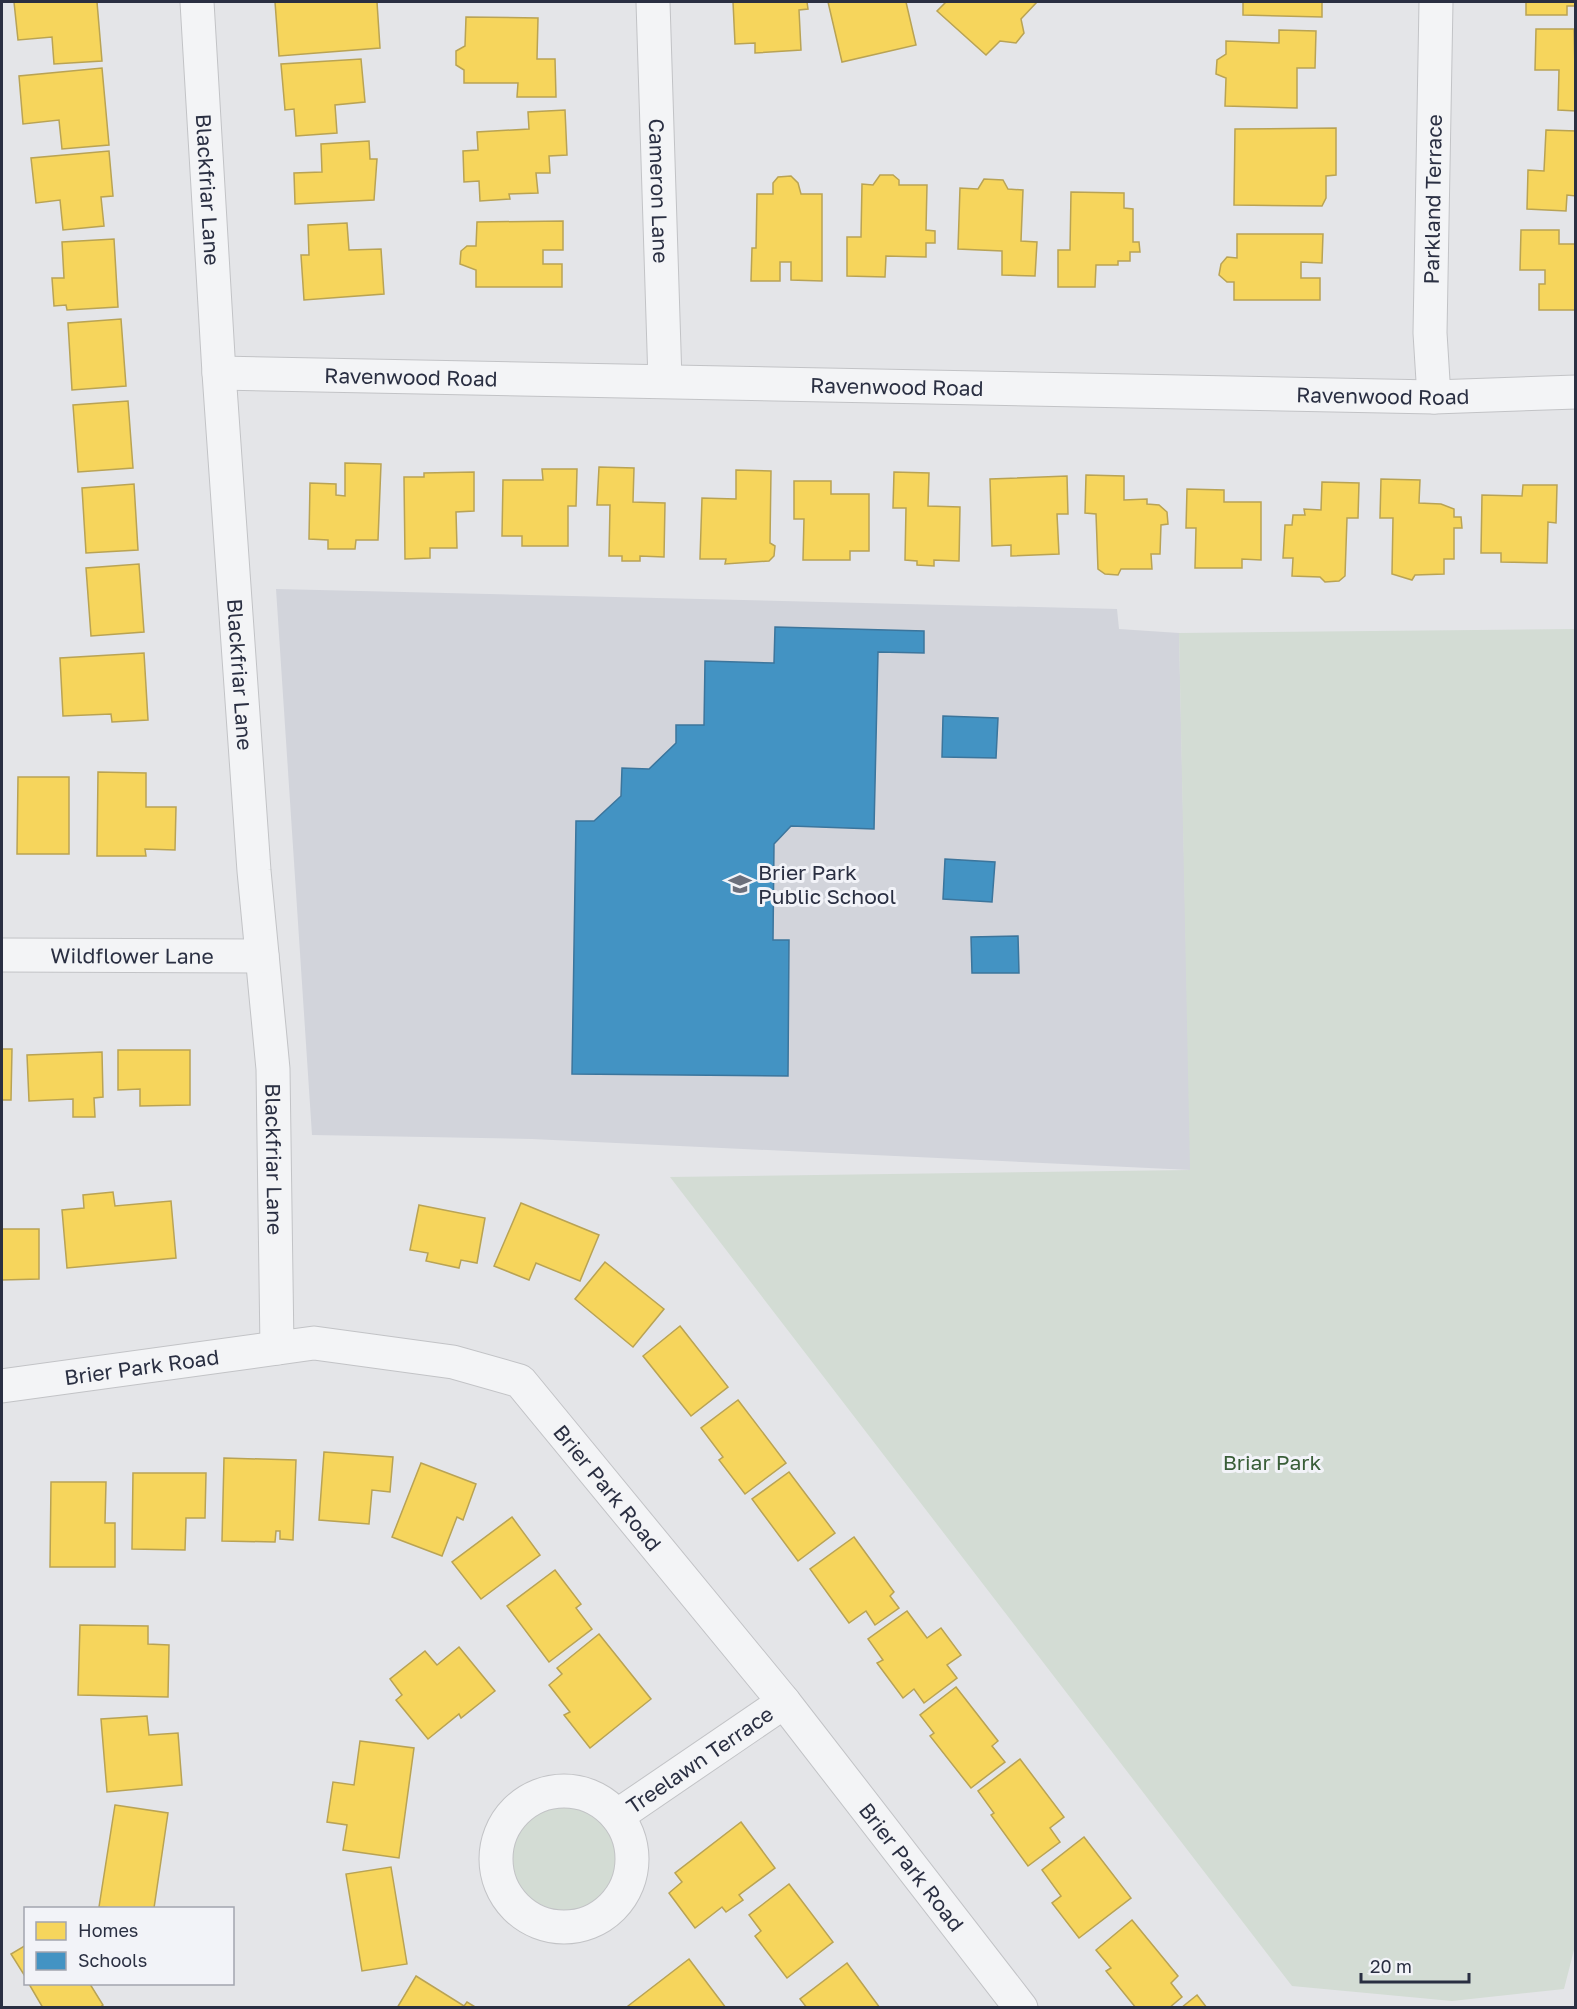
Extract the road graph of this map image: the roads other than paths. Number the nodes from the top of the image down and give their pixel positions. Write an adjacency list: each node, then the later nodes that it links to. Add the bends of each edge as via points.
1 (197, 2): 4 (street, Blackfriar Lane)
2 (653, 2): 5 (street, Cameron Lane)
3 (1436, 2): 7 (street, Parkland Terrace, via 1430,333)
4 (219, 373): 5 (street, Ravenwood Road); 9 (street, Blackfriar Lane)
5 (665, 381): 7 (street, Ravenwood Road)
6 (1575, 392): 7 (street, Ravenwood Road)
7 (1434, 397)
8 (2, 956): 9 (street, Wildflower Lane)
9 (262, 956): 10 (street, Blackfriar Lane, via 273,1069)
10 (277, 1348): 11 (street, Brier Park Road); 12 (street, Brier Park Road, via 315,1343 453,1362 520,1381)
11 (2, 1386)
12 (784, 1702): 13 (street, Treelawn Terrace); 14 (street, Brier Park Road)
13 (617, 1816): 13 (street, Treelawn Terrace, via 601,1802 581,1793 559,1791 538,1796 519,1808 505,1824 497,1845 496,1867 502,1888 514,1906 532,1920 554,1927 578,1926 599,1918 617,1903 628,1882 632,1859 629,1837)
14 (1021, 2007)

